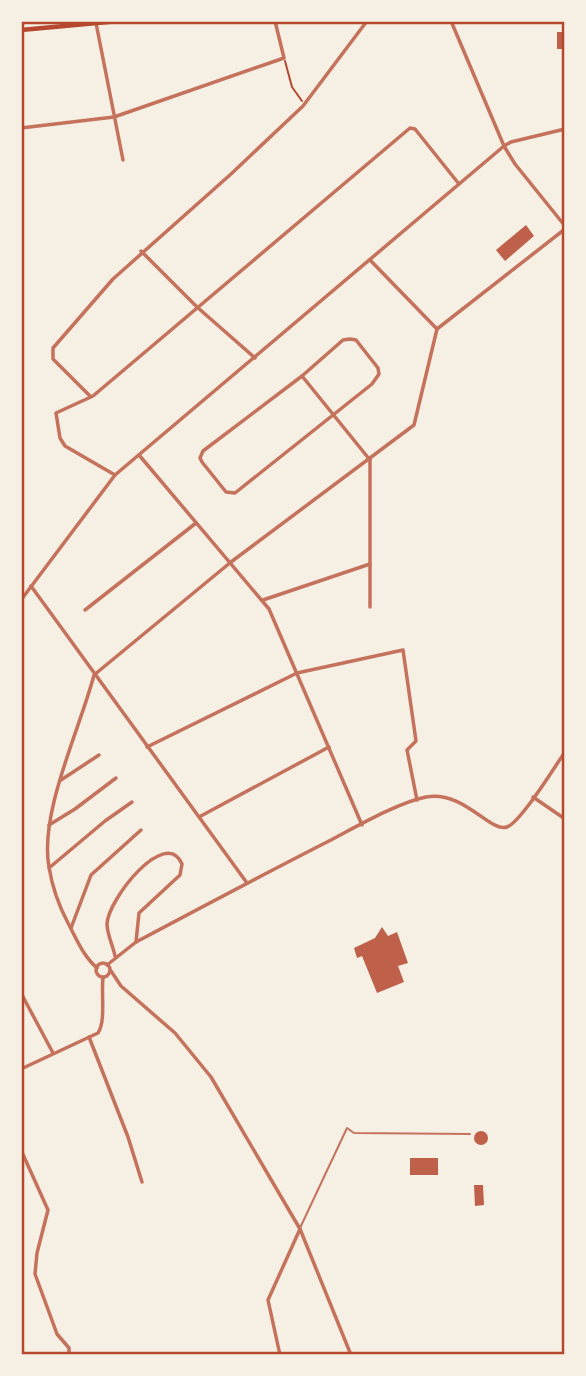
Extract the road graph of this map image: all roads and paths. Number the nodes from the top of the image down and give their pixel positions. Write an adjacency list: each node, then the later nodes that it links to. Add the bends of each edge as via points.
1 (119, 21): 5 (main road)
2 (275, 21): 8 (street)
3 (367, 21): 9 (street)
4 (451, 21): 13 (street)
5 (104, 22): 6 (main road)
6 (96, 23): 7 (main road); 10 (street)
7 (21, 30)
8 (284, 58): 9 (path, via 292,87); 10 (street)
9 (305, 104): 17 (street)
10 (114, 117): 11 (street); 14 (street)
11 (21, 128)
12 (565, 129): 13 (street)
13 (504, 146): 15 (street); 16 (street)
14 (123, 160)
15 (459, 184): 18 (street); 19 (street, via 410,128)
16 (565, 228): 20 (street)
17 (141, 251): 19 (street); 23 (street, via 52,351 53,359)
18 (370, 260): 20 (street); 21 (street)
19 (197, 307): 21 (street); 23 (street)
20 (437, 329): 26 (street, via 414,425)
21 (255, 358): 25 (street)
22 (302, 376): 24 (street); 24 (street, via 343,340 356,340 367,352 379,374); 24 (street, via 203,451 201,462 226,492 233,494)
23 (90, 396): 27 (street, via 56,413 60,438 65,446)
24 (333, 415): 26 (street)
25 (138, 455): 27 (street); 28 (street)
26 (370, 460): 29 (street); 30 (street)
27 (115, 475): 31 (street)
28 (197, 523): 29 (street); 35 (street)
29 (231, 562): 33 (street); 37 (street)
30 (370, 564): 33 (street); 34 (street)
31 (31, 586): 32 (street); 37 (street)
32 (21, 600)
33 (263, 600): 36 (street)
34 (370, 607)
35 (85, 610)
36 (297, 673): 38 (street); 39 (street); 45 (street, via 403,650 416,741 407,750)
37 (94, 675): 38 (street); 43 (street)
38 (148, 747): 47 (street)
39 (329, 747): 47 (street); 50 (street)
40 (565, 752): 44 (street)
41 (99, 755): 43 (street)
42 (116, 778): 49 (street)
43 (60, 781): 49 (street)
44 (533, 797): 45 (street, via 516,821 500,828 448,797); 48 (street)
45 (417, 800): 50 (street)
46 (132, 802): 52 (street)
47 (199, 817): 53 (street)
48 (565, 819)
49 (49, 825): 52 (street)
50 (362, 825): 53 (street)
51 (141, 830): 54 (street, via 91,875)
52 (49, 868): 54 (street)
53 (247, 883): 55 (street)
54 (71, 928): 58 (street)
55 (135, 942): 56 (street); 56 (street, via 139,913 182,870 181,860 168,853 135,872 114,900 107,924)
56 (115, 956): 57 (street)
57 (107, 965): 58 (street); 59 (street)
58 (97, 968): 60 (street)
59 (111, 971): 60 (street); 68 (street, via 121,986 176,1033 211,1077)
60 (103, 978): 62 (street, via 102,1027)
61 (21, 993): 63 (street)
62 (89, 1037): 63 (street); 67 (street)
63 (53, 1053): 64 (street)
64 (21, 1069)
65 (470, 1134): 68 (lane, via 354,1133 347,1128)
66 (21, 1150): 69 (street, via 48,1210 35,1273)
67 (142, 1182)
68 (300, 1229): 70 (street, via 268,1300); 71 (street)
69 (69, 1355)
70 (280, 1355)
71 (351, 1355)

